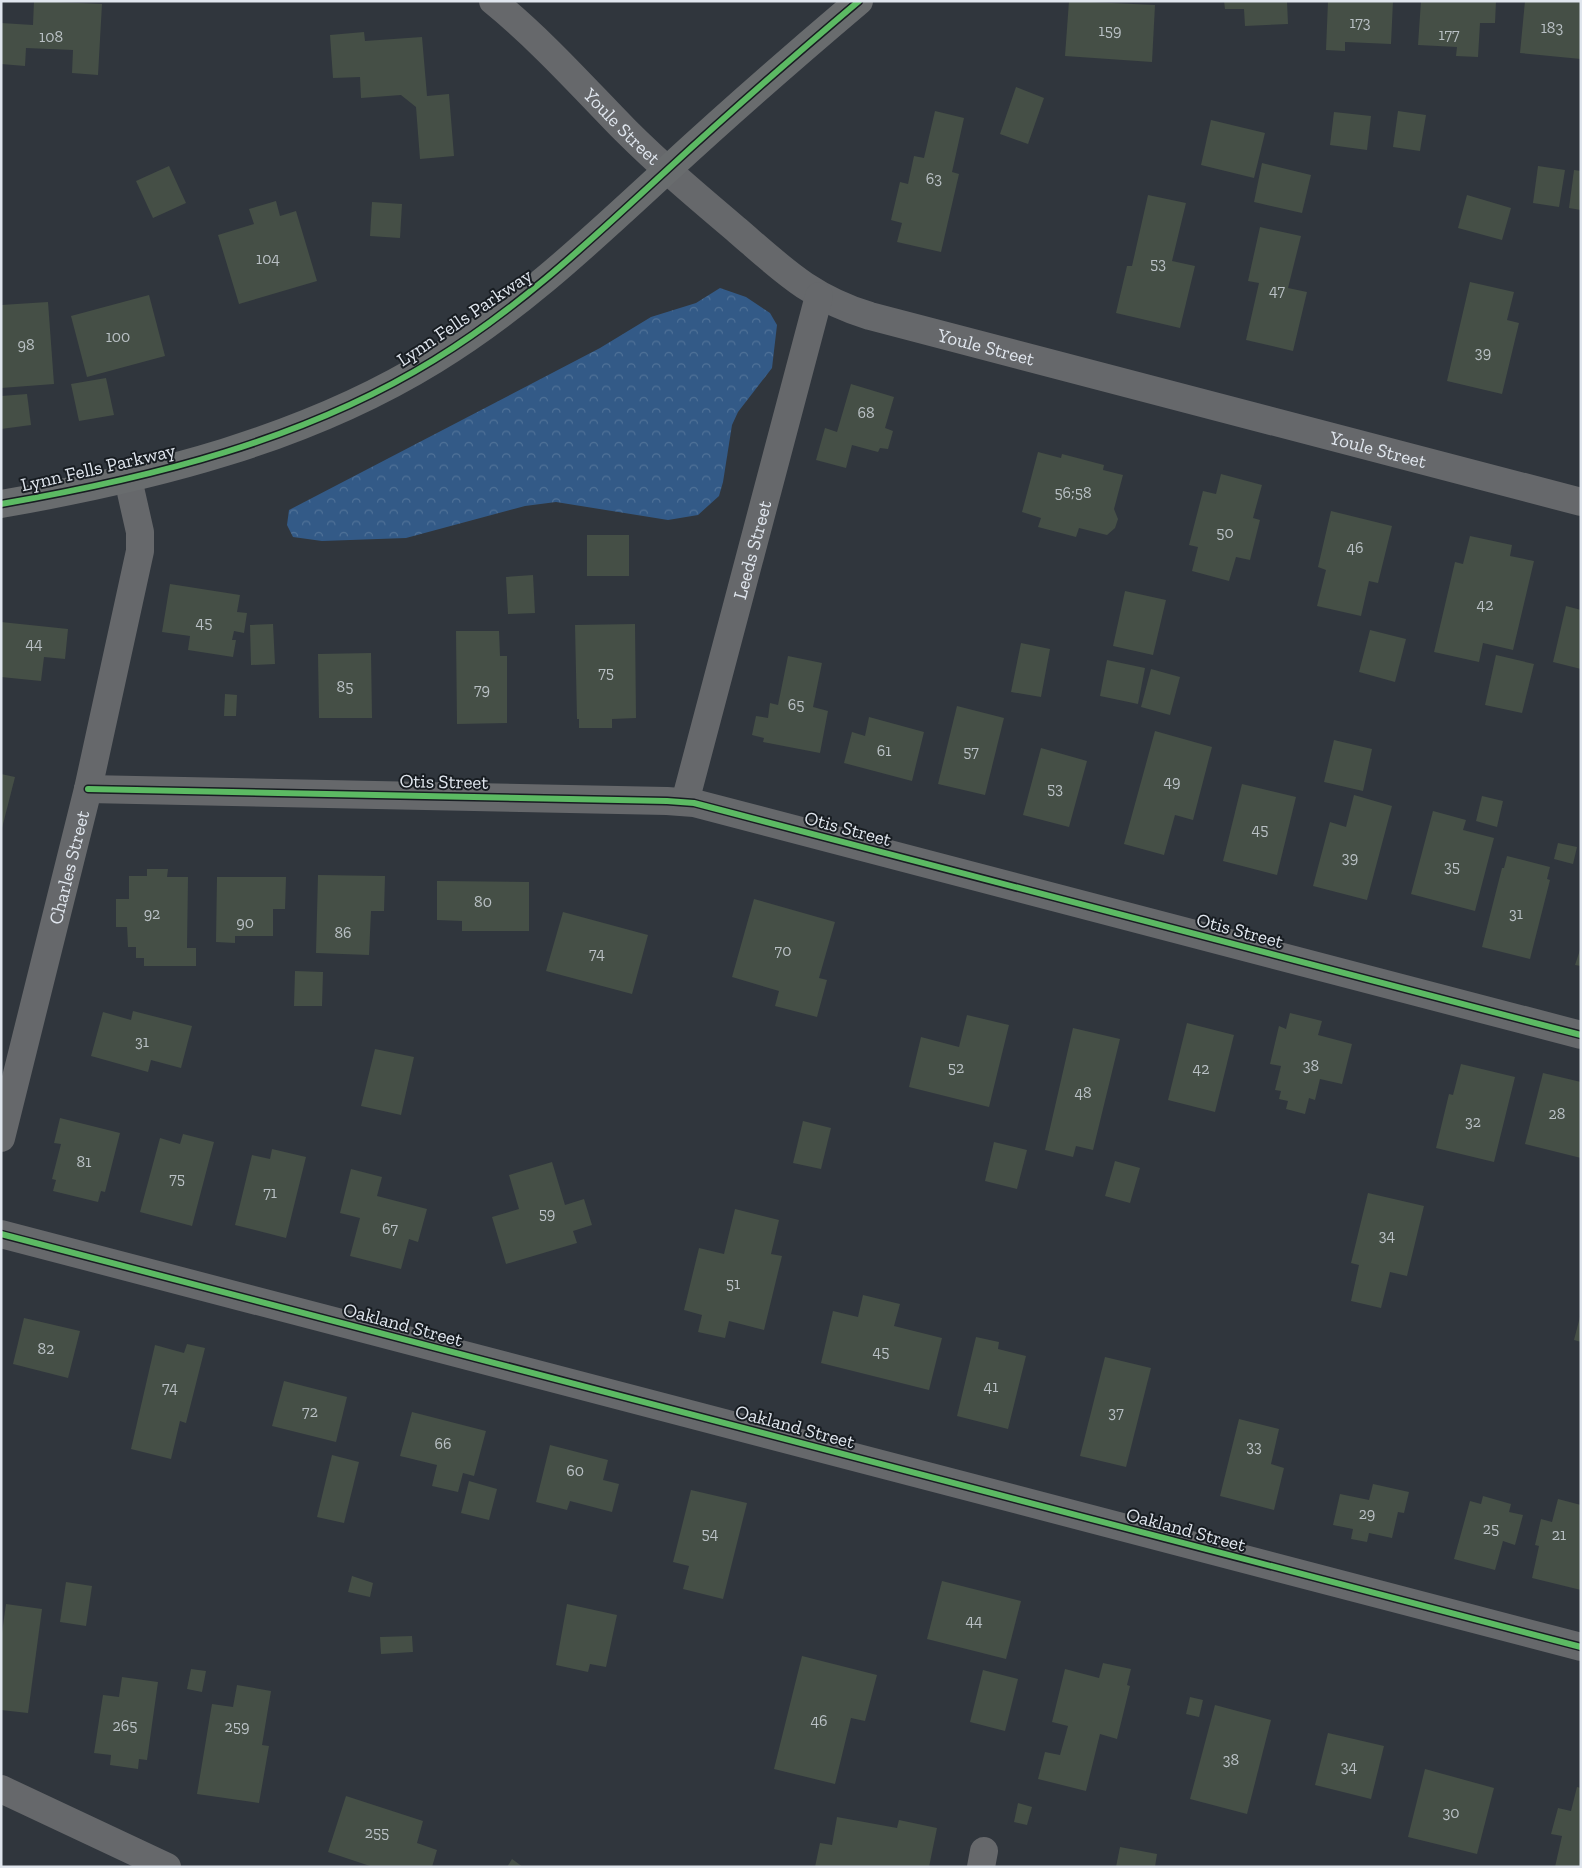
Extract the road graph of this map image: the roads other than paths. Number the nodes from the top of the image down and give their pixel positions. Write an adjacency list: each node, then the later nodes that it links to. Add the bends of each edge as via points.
1 (493, 1): 3 (street, Youle Street, via 544,46)
2 (859, 1): 3 (main road, Lynn Fells Parkway)
3 (667, 171): 4 (street, Youle Street, via 790,276); 5 (main road, Lynn Fells Parkway, via 545,281 435,360 369,396 297,427 225,452)
4 (819, 296): 6 (street, Youle Street, via 870,316); 9 (street, Leeds Street)
5 (128, 479): 7 (main road, Lynn Fells Parkway); 8 (street, Charles Street, via 140,532 140,551)
6 (1581, 502)
7 (1, 504)
8 (88, 789): 9 (street, Otis Street); 11 (street, Charles Street)
9 (685, 802): 10 (street, Otis Street)
10 (1581, 1035)
11 (1, 1138)
12 (1, 1234): 13 (street, Oakland Street)
13 (1581, 1647)
14 (1, 1789): 15 (street)
15 (167, 1867)

